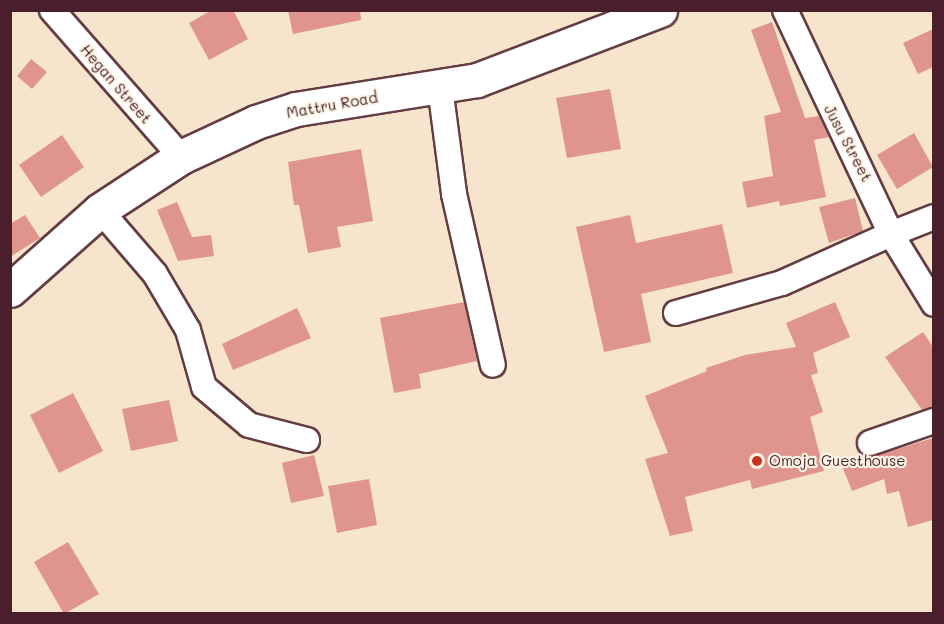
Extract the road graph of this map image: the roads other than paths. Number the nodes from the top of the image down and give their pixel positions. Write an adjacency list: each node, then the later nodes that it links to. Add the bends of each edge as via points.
1 (52, 10): 5 (street, Hegan Street)
2 (660, 10): 4 (main road, Mattru Road, via 550,55 477,80)
3 (785, 10): 8 (street, Jusu Street)
4 (440, 87): 5 (main road, Mattru Road, via 296,109 255,122); 12 (street, via 454,194)
5 (181, 157): 6 (main road, Mattru Road)
6 (100, 210): 9 (main road, Mattru Road); 14 (street, via 155,274 188,330 204,387 249,425)
7 (933, 217): 8 (street)
8 (891, 234): 10 (street, Jusu Street); 11 (street, via 782,283)
9 (10, 290)
10 (933, 304)
11 (676, 313)
12 (493, 365)
13 (933, 421): 15 (street)
14 (307, 440)
15 (870, 442)

